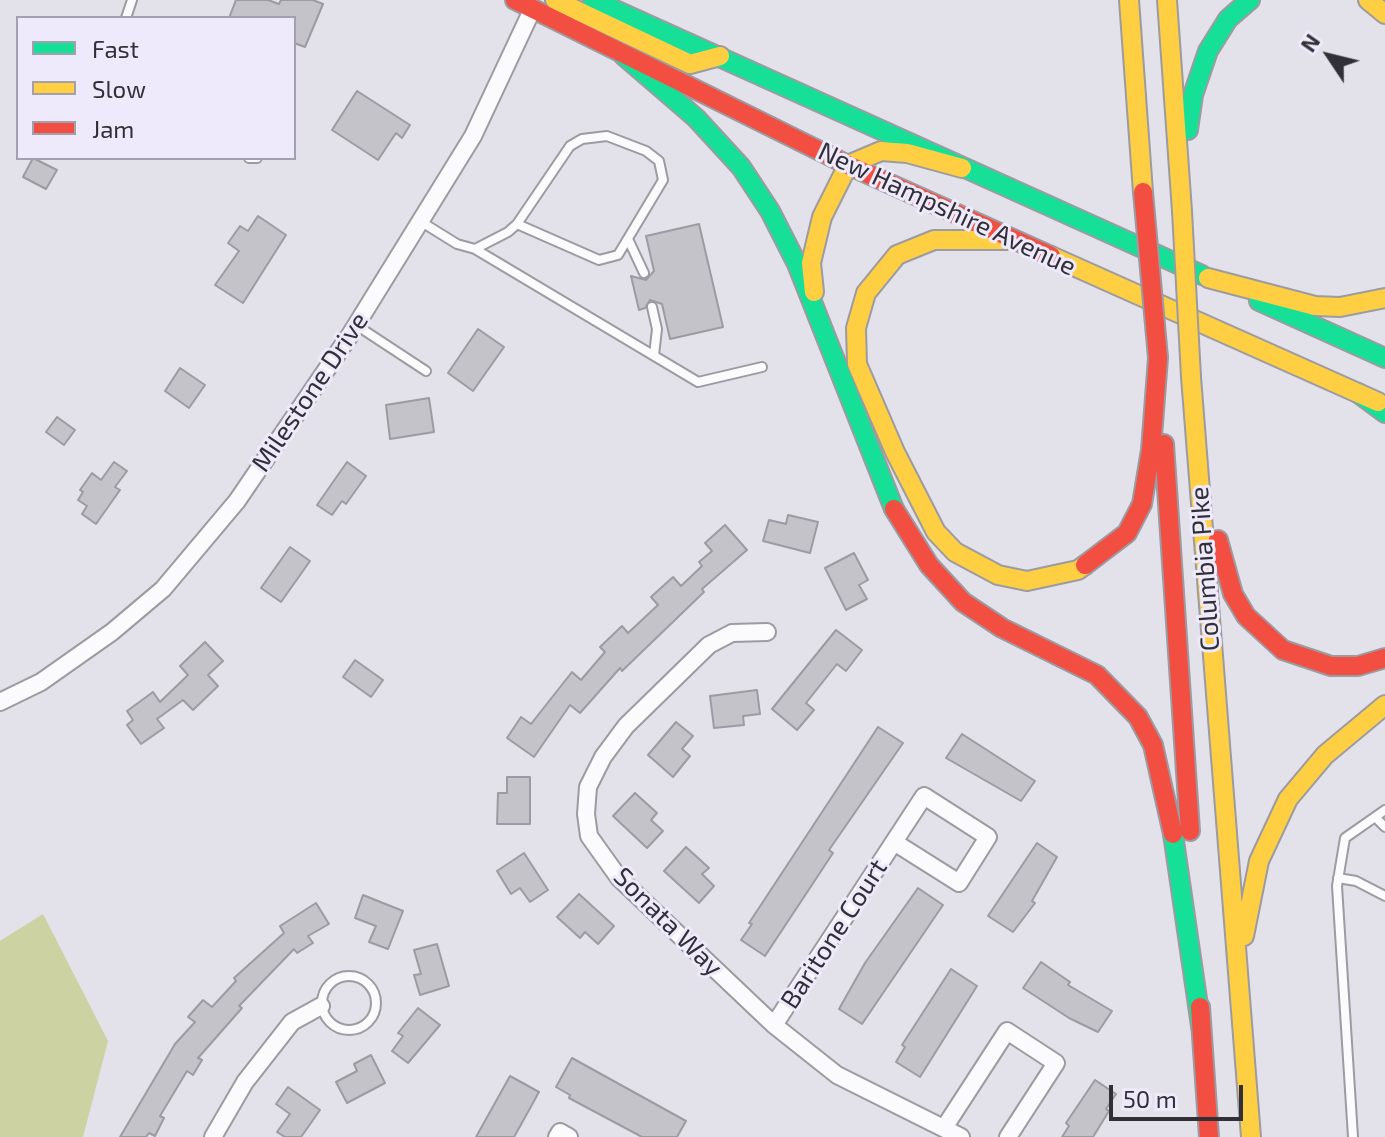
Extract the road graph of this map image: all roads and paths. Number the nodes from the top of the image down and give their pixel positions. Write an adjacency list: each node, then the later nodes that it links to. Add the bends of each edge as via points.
1 (515, 0): 8 (main road, New Hampshire Avenue)
2 (555, 0): 11 (main road, via 690,64)
3 (593, 0): 11 (main road, New Hampshire Avenue)
4 (1129, 0): 27 (main road, Columbia Pike, bridge)
5 (1167, 0): 14 (main road, Columbia Pike)
6 (1250, 0): 14 (main road, via 1228,19 1208,51 1193,95)
7 (1368, 0): 9 (main road)
8 (535, 4): 10 (main road, New Hampshire Avenue); 15 (street, Milestone Drive, via 473,136)
9 (1385, 14)
10 (624, 56): 12 (main road, New Hampshire Avenue); 24 (main road, via 696,118 741,167 797,264)
11 (720, 56): 13 (main road, New Hampshire Avenue)
12 (848, 165): 13 (main road, via 881,151); 18 (main road, New Hampshire Avenue); 24 (main road, via 822,217 811,263)
13 (962, 168): 21 (main road, New Hampshire Avenue)
14 (1180, 179): 31 (main road, Columbia Pike, bridge)
15 (420, 221): 19 (lane); 25 (street, Milestone Drive)
16 (517, 224): 17 (lane, via 599,260 618,255); 17 (lane, via 570,146 607,136 659,161 663,180); 19 (lane)
17 (628, 239): 20 (lane)
18 (1013, 240): 27 (main road, via 934,240 912,247 889,264 866,293 856,328 857,364 895,452 936,532 955,552 998,575 1027,581 1078,570 1127,533 1144,491); 32 (main road, New Hampshire Avenue)
19 (475, 249): 26 (lane)
20 (644, 273)
21 (1208, 278): 22 (main road, via 1315,306); 28 (main road, New Hampshire Avenue)
22 (1385, 298)
23 (652, 307): 26 (lane, via 657,329)
24 (816, 313): 48 (main road, via 899,521 929,565 963,602 1110,685 1138,717 1153,745 1168,800)
25 (356, 325): 30 (lane); 37 (street, Milestone Drive, via 237,501 163,589 53,673)
26 (654, 355): 29 (lane, via 698,382)
27 (1158, 358): 48 (main road, Columbia Pike)
28 (1385, 358)
29 (762, 367)
30 (426, 371)
31 (1191, 377): 36 (main road, via 1224,571 1246,616 1283,650 1331,666); 45 (main road, Columbia Pike)
32 (1358, 393): 33 (main road, New Hampshire Avenue); 34 (main road)
33 (1385, 405)
34 (1385, 413)
35 (767, 632): 47 (street, Sonata Way, via 732,633 709,645 626,726 588,787 586,814 589,836 619,878)
36 (1385, 658)
37 (0, 702)
38 (1385, 705): 45 (main road, via 1325,755 1288,799 1259,861)
39 (1385, 810): 40 (lane)
40 (1375, 817): 41 (lane); 43 (lane, via 1345,838)
41 (1385, 827)
42 (894, 842): 42 (street, Baritone Court, via 924,796 988,837 959,883); 47 (street, Baritone Court)
43 (1338, 878): 44 (lane); 57 (lane)
44 (1385, 896)
45 (1237, 981): 56 (main road, Columbia Pike)
46 (321, 1006): 46 (lane, via 337,1028 353,1030 373,1015 376,997 366,981 349,975 332,981); 50 (street, via 292,1022 245,1082)
47 (774, 1025): 49 (street, Sonata Way, via 837,1075)
48 (1201, 1026): 55 (main road, Columbia Pike)
49 (944, 1128): 53 (street, Sonata Way); 54 (street, via 1007,1031 1056,1063)
50 (213, 1137)
51 (557, 1137): 52 (street, via 560,1132)
52 (569, 1137)
53 (961, 1137)
54 (1008, 1137)
55 (1209, 1137)
56 (1251, 1137)
57 (1353, 1137)

